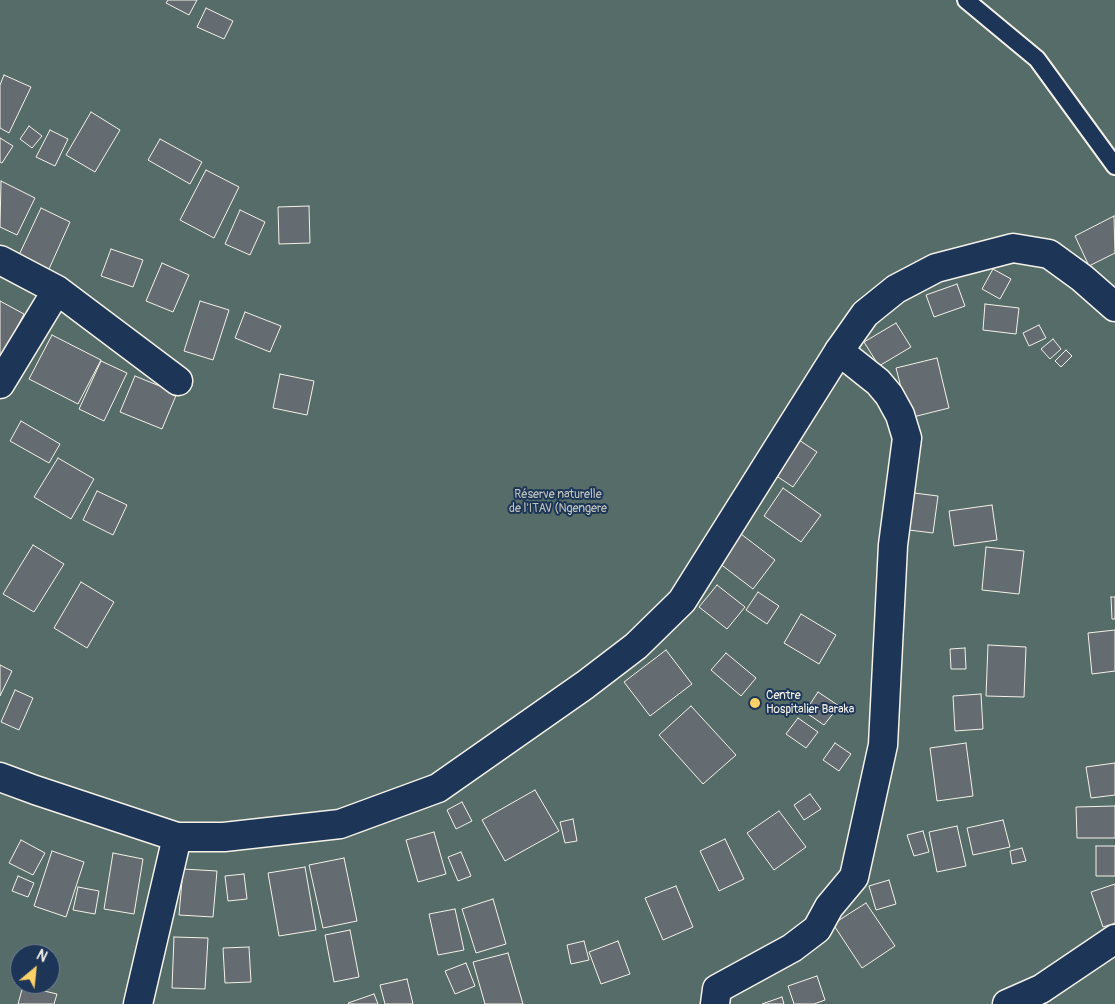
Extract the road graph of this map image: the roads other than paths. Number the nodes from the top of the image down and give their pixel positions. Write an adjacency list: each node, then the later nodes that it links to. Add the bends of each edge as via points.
1 (966, 0): 2 (lane, via 1037,59)
2 (1115, 166)
3 (0, 260): 4 (street)
4 (57, 290): 7 (street); 8 (street)
5 (1115, 307): 6 (street, via 1050,254 1013,248 936,268 896,288 865,314)
6 (838, 351): 10 (street, via 682,601 636,646 586,684 438,788 340,824 224,836); 13 (street, via 878,382 889,395 907,438 893,545 883,745 854,877 829,907 817,929 792,948 717,989)
7 (178, 381)
8 (0, 384)
9 (0, 777): 10 (street)
10 (177, 836): 12 (street)
11 (1115, 939): 14 (street, via 1041,989)
12 (138, 1004)
13 (715, 1004)
14 (1007, 1004)

